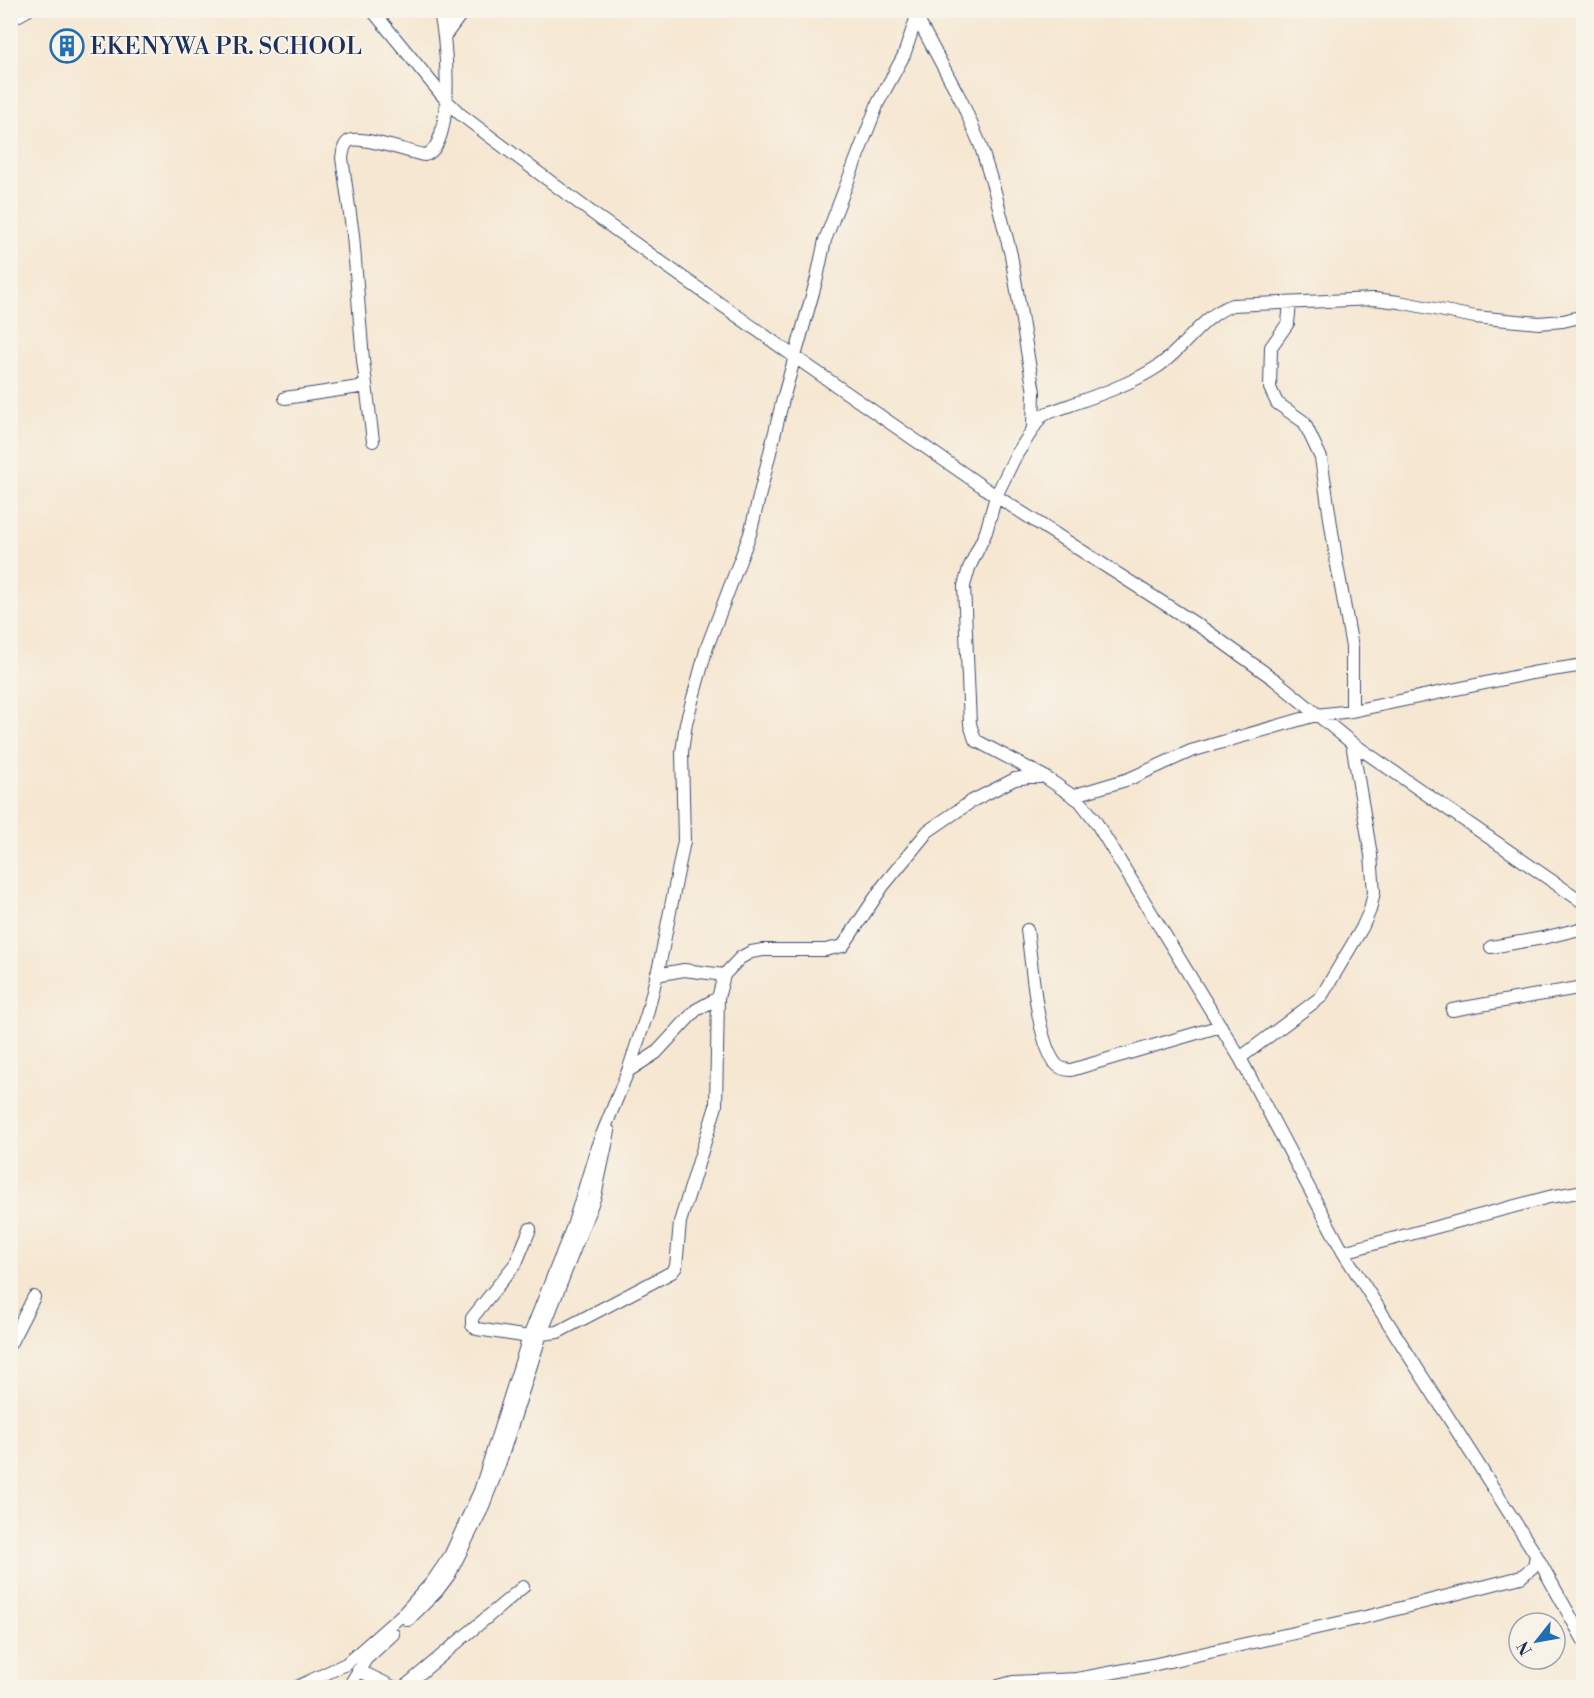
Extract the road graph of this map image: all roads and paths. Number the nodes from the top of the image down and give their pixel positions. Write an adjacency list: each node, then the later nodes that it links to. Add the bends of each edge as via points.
1 (28, 10): 6 (street)
2 (372, 10): 8 (street)
3 (439, 10): 7 (street)
4 (464, 10): 7 (street)
5 (915, 13): 11 (street, via 904,55 878,103 825,240); 14 (street, via 961,100 995,192 1011,255 1034,392)
6 (10, 20)
7 (444, 37): 8 (street)
8 (446, 100): 11 (street, via 599,218); 12 (street, via 443,128 436,147 427,155 358,140 349,141 343,148)
9 (1290, 304): 10 (street, via 1374,299 1476,317 1539,323); 14 (street, via 1232,305 1222,309 1154,369 1046,414); 18 (street, via 1288,323 1271,347 1270,387 1277,403 1304,422 1321,458 1352,647)
10 (1584, 316)
11 (795, 357): 16 (street); 27 (street, via 750,534 707,647 686,723 682,752 684,841)
12 (366, 386): 13 (street); 15 (street)
13 (285, 398)
14 (1033, 427): 16 (street)
15 (373, 441)
16 (996, 496): 19 (street, via 1207,631); 21 (street, via 964,586 969,724 980,744)
17 (1584, 665): 18 (street)
18 (1352, 711): 19 (street)
19 (1316, 715): 20 (street); 22 (street, via 1191,751 1129,779)
20 (1352, 743): 23 (street); 33 (street, via 1371,855 1374,892 1370,910 1321,997)
21 (1045, 777): 22 (street); 28 (street, via 1015,779 972,801 928,831 883,886 843,946 751,952)
22 (1072, 796): 32 (street, via 1088,809)
23 (1584, 903)
24 (1584, 928): 26 (street)
25 (1027, 930): 32 (street, via 1041,1028 1053,1060 1061,1068 1071,1070)
26 (1491, 947)
27 (656, 975): 28 (street, via 684,970); 34 (street)
28 (724, 975): 30 (street)
29 (1584, 987): 31 (street)
30 (718, 998): 34 (street, via 696,1010 656,1053); 39 (street, via 716,1106 681,1222 675,1269 558,1332)
31 (1452, 1010)
32 (1221, 1026): 33 (street)
33 (1240, 1058): 37 (street)
34 (628, 1071): 39 (street, via 614,1103 595,1196)
35 (1584, 1191): 37 (street)
36 (530, 1229): 39 (street, via 516,1263 472,1318 472,1324 477,1329)
37 (1343, 1252): 41 (street)
38 (34, 1297): 40 (street)
39 (535, 1336): 44 (street, via 499,1465 449,1575); 46 (street, via 480,1491 450,1556 404,1613 346,1665)
40 (10, 1344)
41 (1536, 1555): 43 (street); 45 (street, via 1529,1572 1511,1580)
42 (523, 1587): 49 (street)
43 (1584, 1641)
44 (358, 1670): 47 (street); 48 (street)
45 (1077, 1683): 50 (street, via 1013,1682)
46 (295, 1688)
47 (348, 1688)
48 (395, 1688)
49 (403, 1688)
50 (992, 1688)

